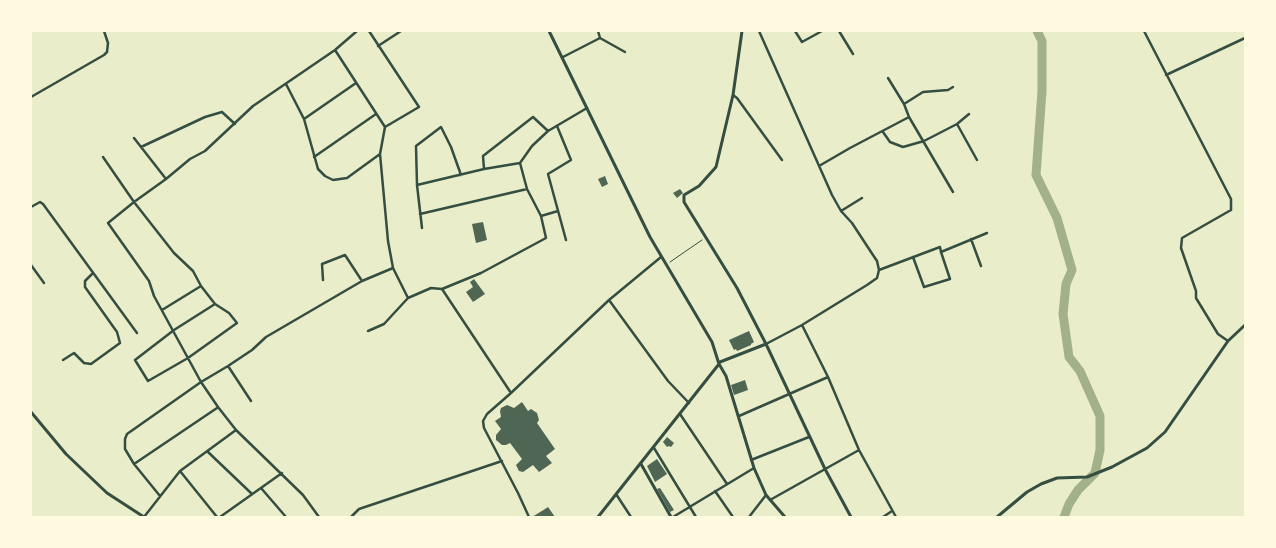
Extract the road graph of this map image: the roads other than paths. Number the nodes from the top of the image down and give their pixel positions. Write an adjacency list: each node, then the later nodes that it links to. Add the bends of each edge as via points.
1 (104, 31): 26 (street, via 108,43 104,55)
2 (357, 31): 16 (street)
3 (369, 31): 15 (street)
4 (401, 31): 15 (street)
5 (549, 31): 19 (street)
6 (598, 31): 13 (street)
7 (742, 31): 25 (street)
8 (759, 31): 48 (street)
9 (795, 31): 10 (street, via 802,42)
10 (822, 31)
11 (838, 31): 18 (street)
12 (1144, 31): 20 (street)
13 (600, 38): 17 (street); 19 (street)
14 (1245, 38): 20 (street)
15 (378, 46): 36 (street, via 419,107)
16 (334, 50): 22 (street); 23 (street)
17 (625, 52)
18 (853, 54)
19 (563, 57): 28 (street)
20 (1166, 75): 88 (street, via 1231,199 1231,210 1182,238 1181,248 1196,298 1218,334)
21 (888, 78): 27 (street)
22 (286, 84): 32 (street); 33 (street, via 253,106)
23 (356, 84): 29 (street); 32 (street)
24 (953, 88): 27 (street, via 923,92)
25 (733, 95): 45 (street); 89 (street, via 716,167 699,186 684,195 684,202 737,288)
26 (31, 98)
27 (904, 104): 31 (street)
28 (588, 108): 35 (street); 68 (street)
29 (376, 114): 36 (street); 44 (street)
30 (969, 114): 34 (street)
31 (909, 118): 38 (street); 40 (street)
32 (304, 119): 44 (street)
33 (236, 124): 41 (street, via 222,112); 51 (street)
34 (957, 124): 40 (street); 46 (street)
35 (557, 126): 37 (street); 58 (street, via 572,160 548,174)
36 (384, 127): 42 (street)
37 (548, 131): 47 (street); 49 (street, via 533,117 483,156)
38 (883, 132): 40 (street, via 890,142 903,147); 48 (street)
39 (134, 138): 41 (street)
40 (924, 141): 54 (street)
41 (142, 147): 51 (street)
42 (380, 154): 44 (street, via 347,178 333,180 318,169); 71 (street)
43 (103, 157): 56 (street)
44 (314, 157)
45 (782, 160)
46 (977, 160)
47 (520, 163): 49 (street); 53 (street)
48 (818, 166): 59 (street)
49 (484, 169): 50 (street)
50 (461, 175): 52 (street); 52 (street, via 441,127 416,146)
51 (166, 179): 56 (street)
52 (417, 184): 60 (street)
53 (527, 189): 60 (street); 61 (street)
54 (954, 192)
55 (862, 198): 59 (street)
56 (134, 202): 77 (street, via 174,253 193,271); 82 (street, via 108,223 149,281)
57 (31, 207): 73 (street, via 40,202 43,204)
58 (558, 211): 61 (street); 65 (street)
59 (841, 211): 72 (street, via 877,261)
60 (420, 214): 62 (street)
61 (541, 216): 78 (street, via 546,238 481,273)
62 (422, 228)
63 (987, 233): 64 (street)
64 (971, 239): 66 (street); 70 (street)
65 (566, 240)
66 (941, 252): 67 (street, via 940,247); 67 (street, via 950,280 924,287)
67 (913, 257): 72 (street)
68 (661, 258): 80 (street); 92 (street, via 702,323)
69 (31, 265): 76 (street)
70 (981, 266)
71 (393, 268): 75 (street); 79 (street)
72 (879, 270): 83 (street, via 877,278 867,286)
73 (93, 274): 87 (street); 91 (street, via 84,281 85,287 117,332 120,343 91,364 84,364 74,353)
74 (324, 280): 75 (street, via 322,264 346,255)
75 (362, 281): 93 (street, via 266,337)
76 (44, 284)
77 (201, 286): 81 (street); 82 (street)
78 (442, 289): 79 (street, via 431,288); 96 (street)
79 (408, 298): 86 (street, via 384,324)
80 (609, 300): 96 (street); 99 (street, via 668,381)
81 (215, 304): 85 (street); 90 (street, via 237,323)
82 (162, 310): 85 (street)
83 (802, 325): 89 (street); 94 (street)
84 (1245, 325): 88 (street)
85 (174, 330): 90 (street); 90 (street, via 135,360 148,381)
86 (368, 331)
87 (137, 332)
88 (1228, 341): 143 (street, via 1165,432 1147,448 1087,477 1057,478 1042,484)
89 (766, 344): 92 (street); 97 (street)
90 (188, 358): 95 (street)
91 (63, 360)
92 (719, 363): 99 (street); 103 (street)
93 (228, 366): 95 (street); 98 (street)
94 (828, 378): 97 (street); 107 (street)
95 (202, 382): 100 (street); 111 (street, via 127,434 125,450)
96 (511, 393): 110 (street, via 483,421)
97 (789, 394): 103 (street); 105 (street)
98 (251, 401)
99 (689, 403): 102 (street)
100 (218, 407): 104 (street); 111 (street)
101 (31, 412): 127 (street, via 66,454 108,493)
102 (680, 414): 106 (street); 117 (street)
103 (739, 416): 109 (street)
104 (236, 430): 108 (street); 116 (street)
105 (809, 436): 109 (street); 114 (street)
106 (654, 448): 112 (street); 125 (street)
107 (859, 450): 114 (street); 126 (street)
108 (208, 452): 115 (street); 120 (street)
109 (751, 460): 113 (street)
110 (502, 461): 131 (street, via 359,508); 132 (street)
111 (134, 464): 123 (street)
112 (641, 464): 121 (street); 135 (street)
113 (754, 468): 117 (street); 122 (street)
114 (825, 469): 124 (street); 140 (street)
115 (180, 471): 123 (street); 128 (street)
116 (282, 473): 118 (street); 130 (street)
117 (727, 484): 119 (street)
118 (261, 488): 120 (street); 129 (street)
119 (715, 491): 125 (street); 137 (street)
120 (252, 494): 128 (street)
121 (616, 494): 133 (street); 134 (street)
122 (766, 495): 124 (street); 138 (street)
123 (160, 496): 127 (street)
124 (770, 500): 139 (street)
125 (690, 506): 135 (street); 136 (street)
126 (892, 511): 141 (street); 142 (street)
127 (144, 517)
128 (219, 517)
129 (286, 517)
130 (319, 517)
131 (350, 517)
132 (529, 517)
133 (598, 517)
134 (631, 517)
135 (672, 517)
136 (696, 517)
137 (733, 517)
138 (750, 517)
139 (785, 517)
140 (851, 517)
141 (883, 517)
142 (896, 517)
143 (997, 517)

